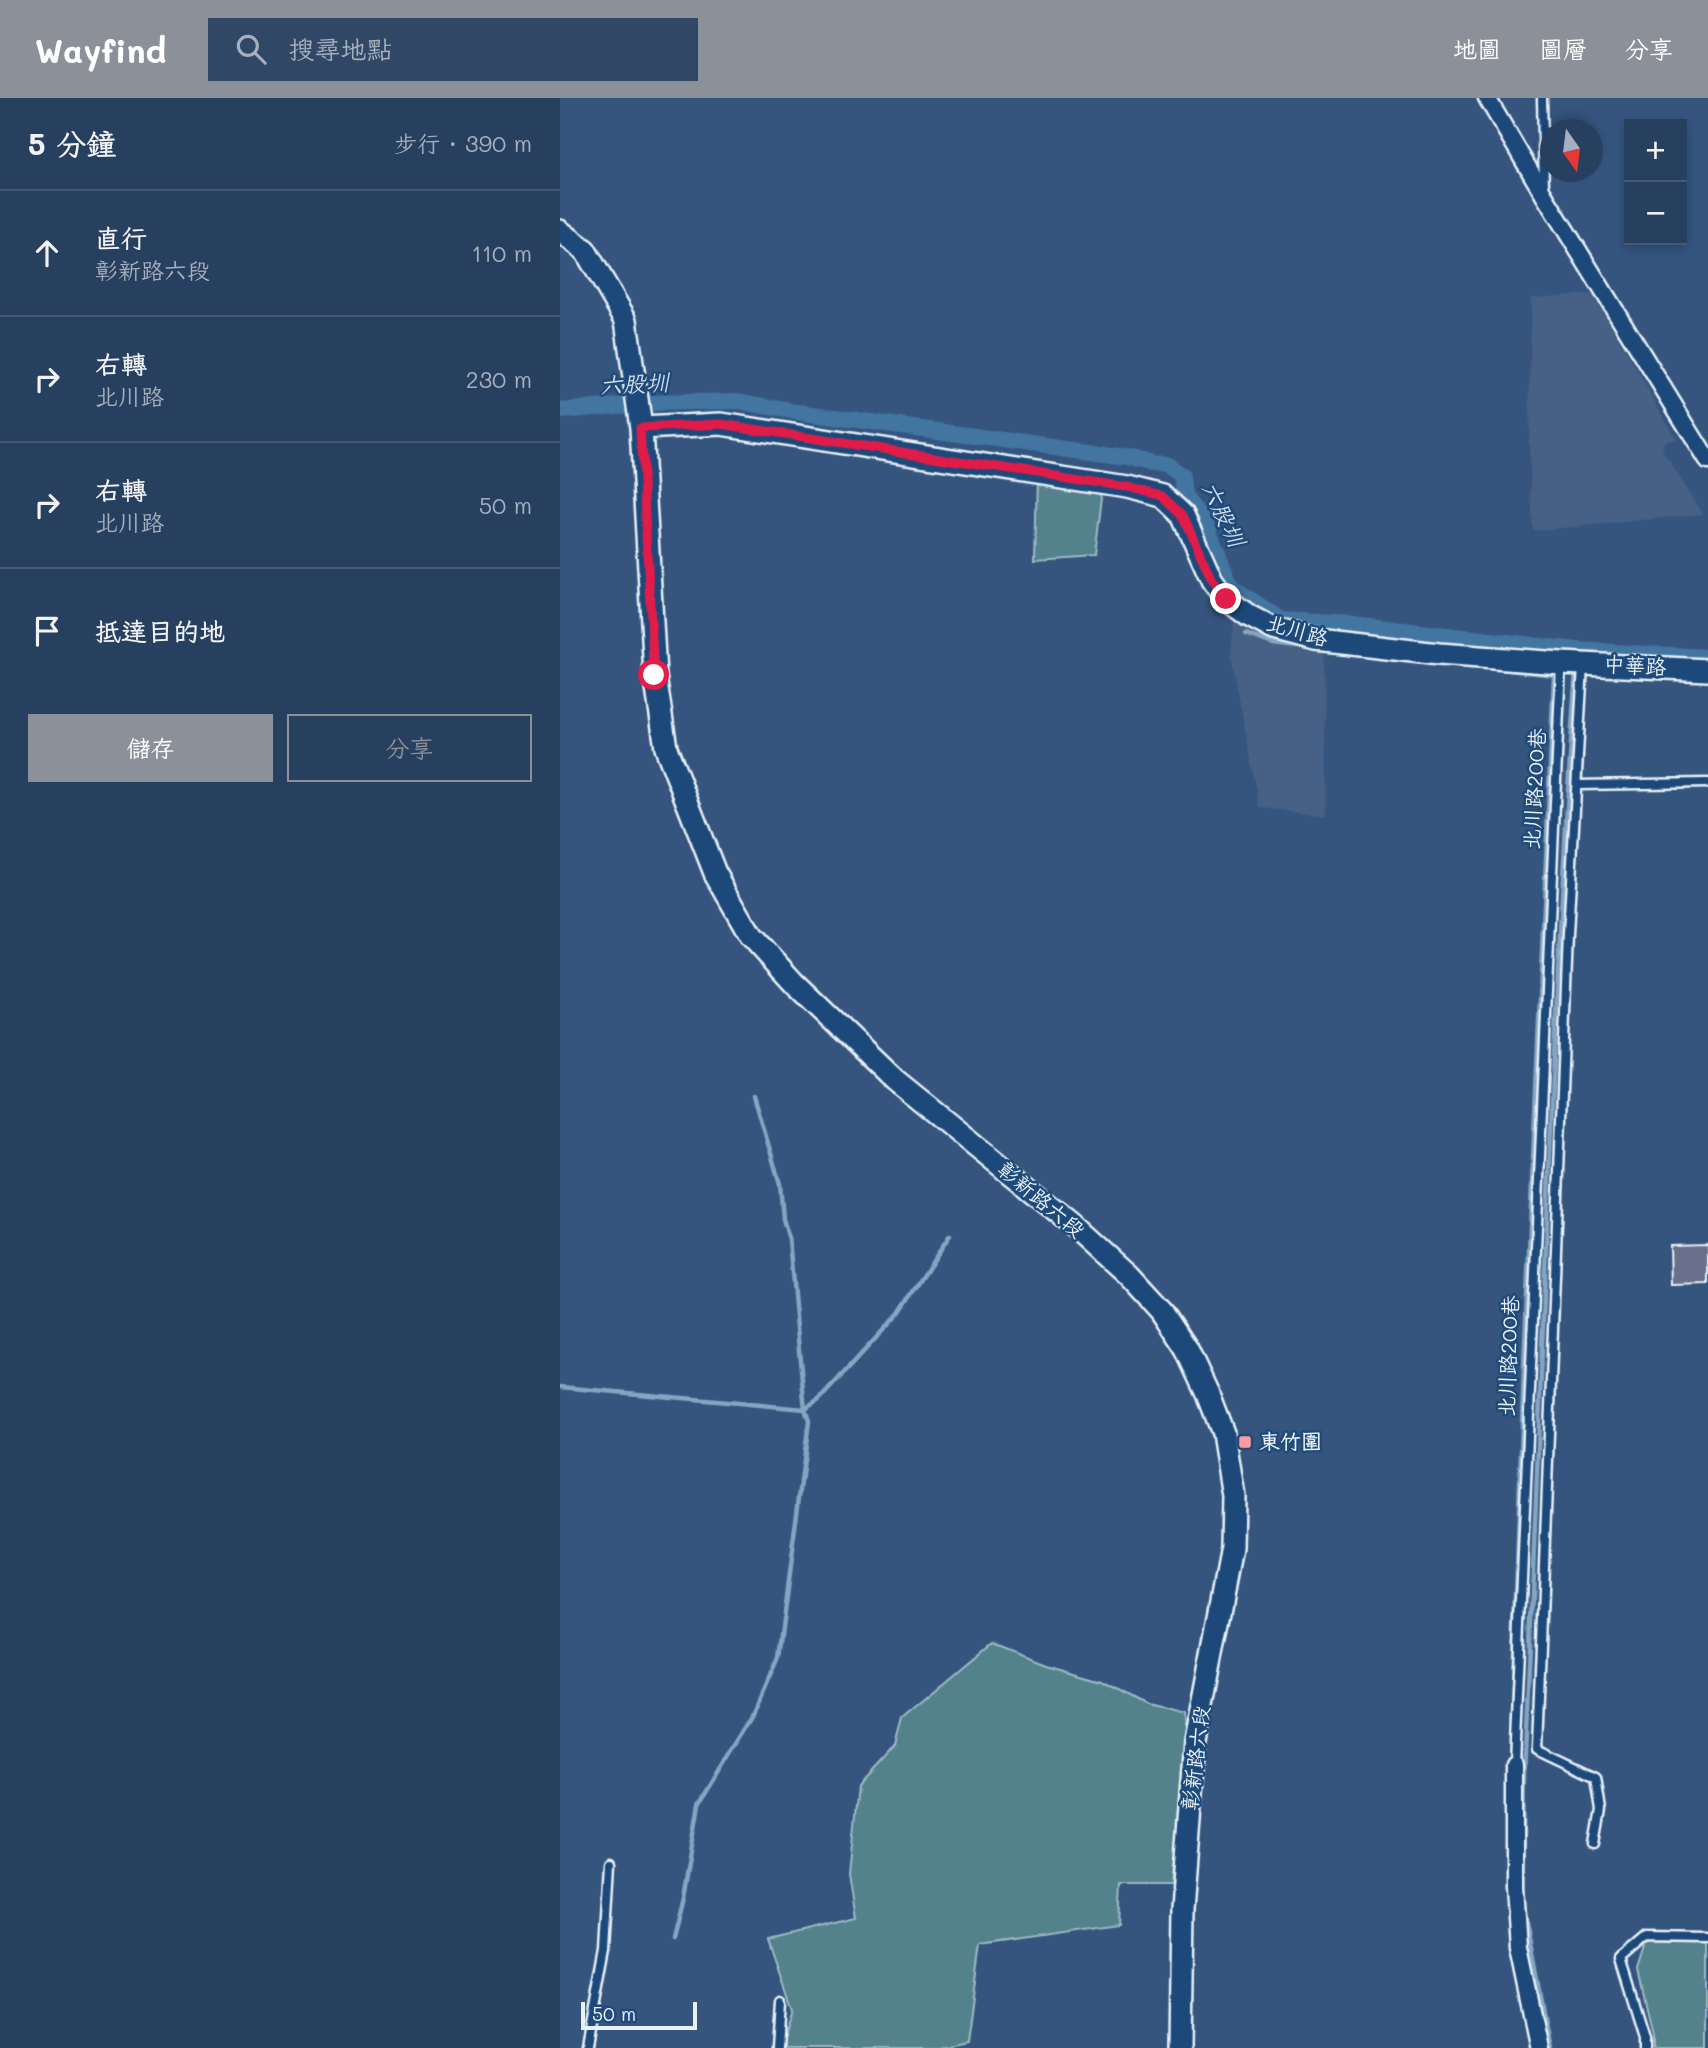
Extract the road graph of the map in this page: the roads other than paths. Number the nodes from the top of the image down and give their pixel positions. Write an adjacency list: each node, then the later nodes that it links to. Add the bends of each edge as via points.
1 (1487, 98): 3 (street)
2 (1542, 98): 3 (lane)
3 (1544, 195): 6 (street)
4 (560, 231): 5 (street, 彰新路六段, via 585,250 626,320)
5 (640, 428): 7 (street, 北川路, via 721,424 1163,496 1183,515 1212,580 1226,599 1274,629 1316,640); 19 (street, 彰新路六段, via 654,675 666,748 715,873 751,936 895,1080 1129,1275 1162,1311 1187,1349 1223,1433 1233,1496 1232,1549 1195,1742 1182,1910)
6 (1708, 461)
7 (1561, 663): 8 (street, 中華路); 12 (lane, 北川路200巷)
8 (1583, 663): 9 (street, 中華路); 11 (lane)
9 (1708, 670)
10 (1708, 783): 11 (lane)
11 (1577, 785): 13 (lane, via 1537,1749 1597,1777 1601,1810)
12 (1514, 1765): 20 (street, 北川路200巷, via 1518,1948)
13 (1595, 1844)
14 (611, 1862): 17 (lane, via 606,1951)
15 (1708, 1938): 21 (lane, via 1647,1937 1621,1959)
16 (780, 2000): 18 (lane)
17 (588, 2048)
18 (777, 2048)
19 (1180, 2048)
20 (1539, 2048)
21 (1645, 2048)

